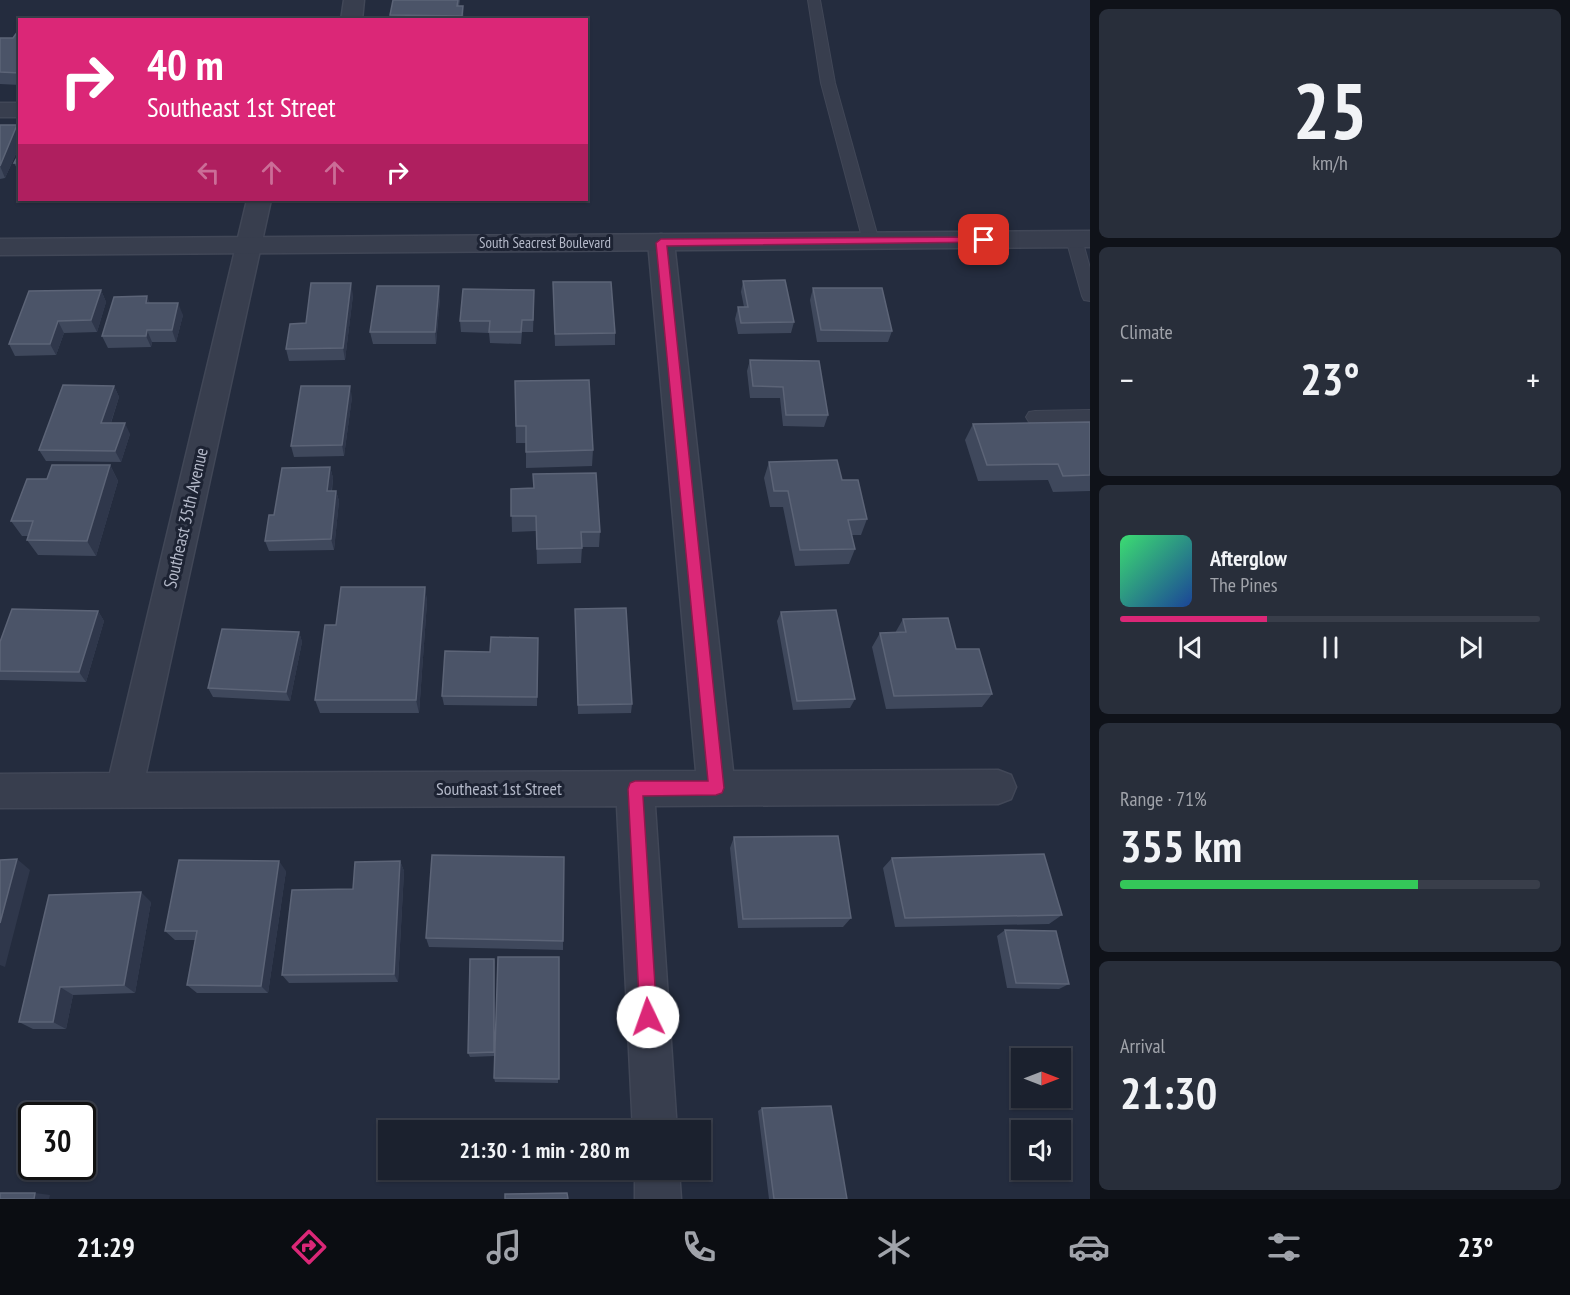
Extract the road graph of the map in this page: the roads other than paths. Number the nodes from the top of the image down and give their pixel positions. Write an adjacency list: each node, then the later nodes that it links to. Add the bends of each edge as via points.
1 (354, 0): 3 (street)
2 (814, 0): 8 (lane, via 828,82)
3 (351, 18)
4 (0, 110): 5 (street)
5 (18, 110)
6 (259, 201): 10 (street, Southeast 35th Avenue)
7 (1082, 239): 8 (street, South Seacrest Boulevard); 12 (lane)
8 (871, 241): 9 (street, South Seacrest Boulevard)
9 (661, 243): 10 (street, South Seacrest Boulevard); 16 (street)
10 (248, 246): 11 (street, South Seacrest Boulevard); 18 (street, Southeast 35th Avenue)
11 (0, 247)
12 (1090, 296)
13 (1090, 416): 14 (lane)
14 (1035, 417)
15 (998, 787): 16 (street, Southeast 1st Street)
16 (716, 788): 17 (street, Southeast 1st Street)
17 (635, 789): 18 (street, Southeast 1st Street); 20 (street)
18 (124, 791): 19 (street, Southeast 1st Street)
19 (0, 792)
20 (654, 1120)
21 (657, 1180): 22 (street)
22 (658, 1199)

